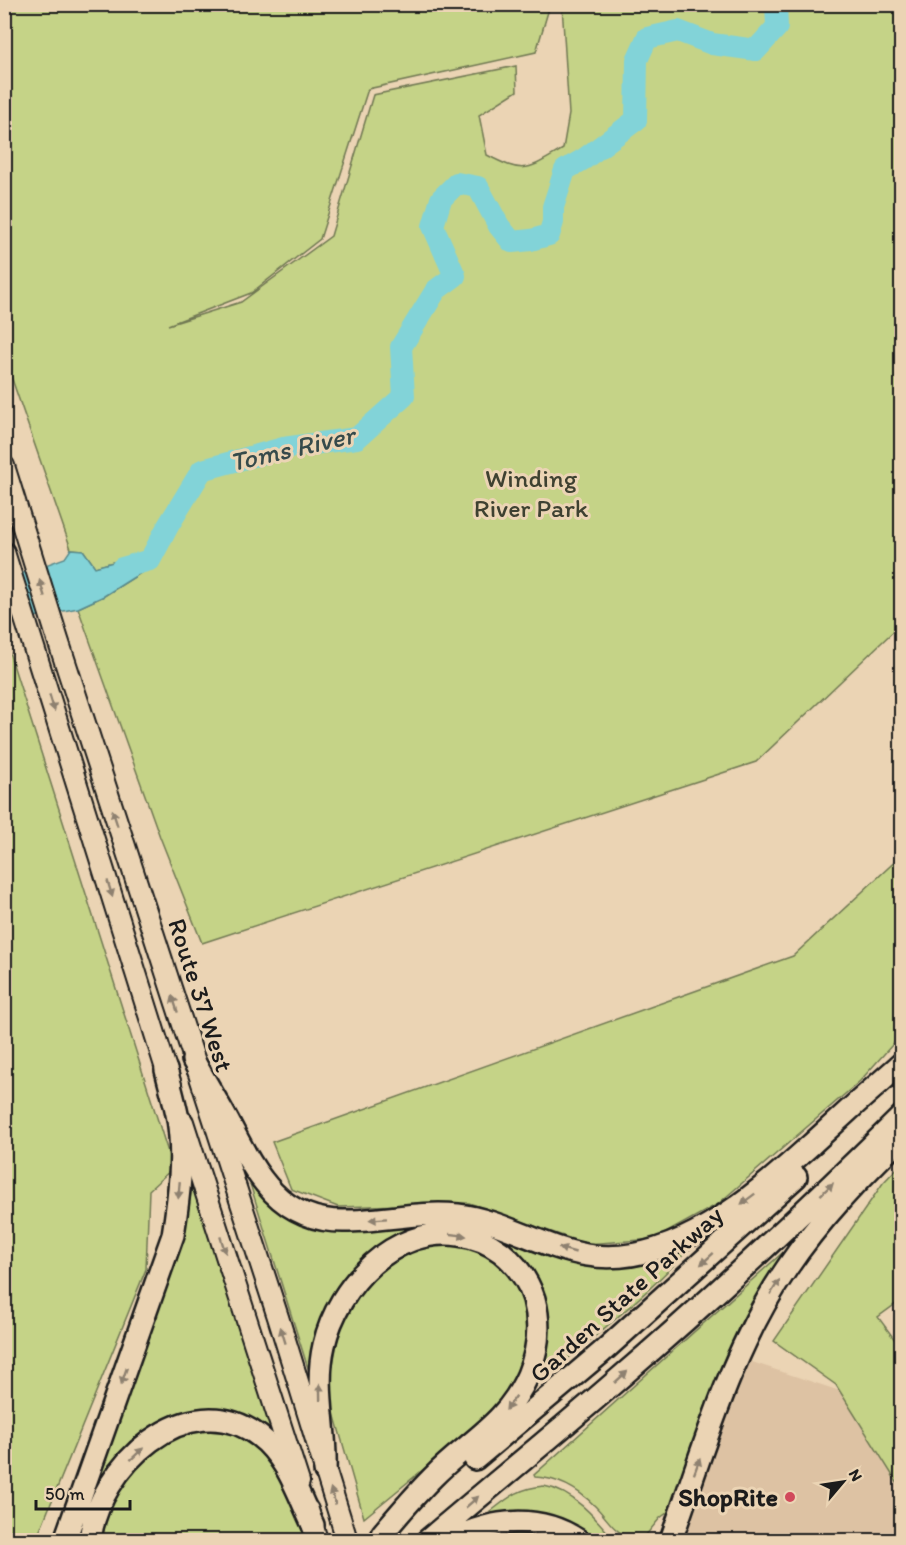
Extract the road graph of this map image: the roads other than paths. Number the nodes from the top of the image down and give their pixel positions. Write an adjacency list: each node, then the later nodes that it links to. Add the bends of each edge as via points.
1 (4, 466): 3 (highway, Route 37 West, one-way to 1)
2 (4, 552): 5 (highway, one-way to 5)
3 (193, 1060): 4 (highway, one-way to 3, via 757,1193 731,1211 655,1249 606,1257 565,1250 461,1216 342,1221 302,1213 278,1198 256,1172); 9 (highway, Route 37 West, one-way to 3)
4 (902, 1063)
5 (166, 1070): 10 (highway, one-way to 10); 12 (highway, one-way to 12, via 181,1150 173,1235)
6 (902, 1074): 11 (highway, Garden State Parkway, one-way to 11, via 733,1236 610,1346)
7 (902, 1116): 15 (highway, one-way to 7, via 668,1336)
8 (902, 1137): 18 (highway, one-way to 8, via 725,1389 769,1297 831,1210)
9 (326, 1471): 11 (highway, one-way to 11, via 320,1388 322,1357 332,1320 351,1286 386,1254 421,1236 443,1233 475,1237 500,1251 528,1283 537,1314 536,1347 527,1376 495,1423 433,1476); 14 (highway, Route 37 West, one-way to 9)
10 (315, 1533): 13 (highway, one-way to 10, via 99,1503 133,1457 173,1427 211,1418 237,1423 271,1446 285,1467)
11 (378, 1538)
12 (65, 1540)
13 (90, 1540)
14 (347, 1540)
15 (428, 1540)
16 (451, 1540): 17 (highway, via 489,1527 525,1522 556,1528)
17 (578, 1540)
18 (671, 1540)

